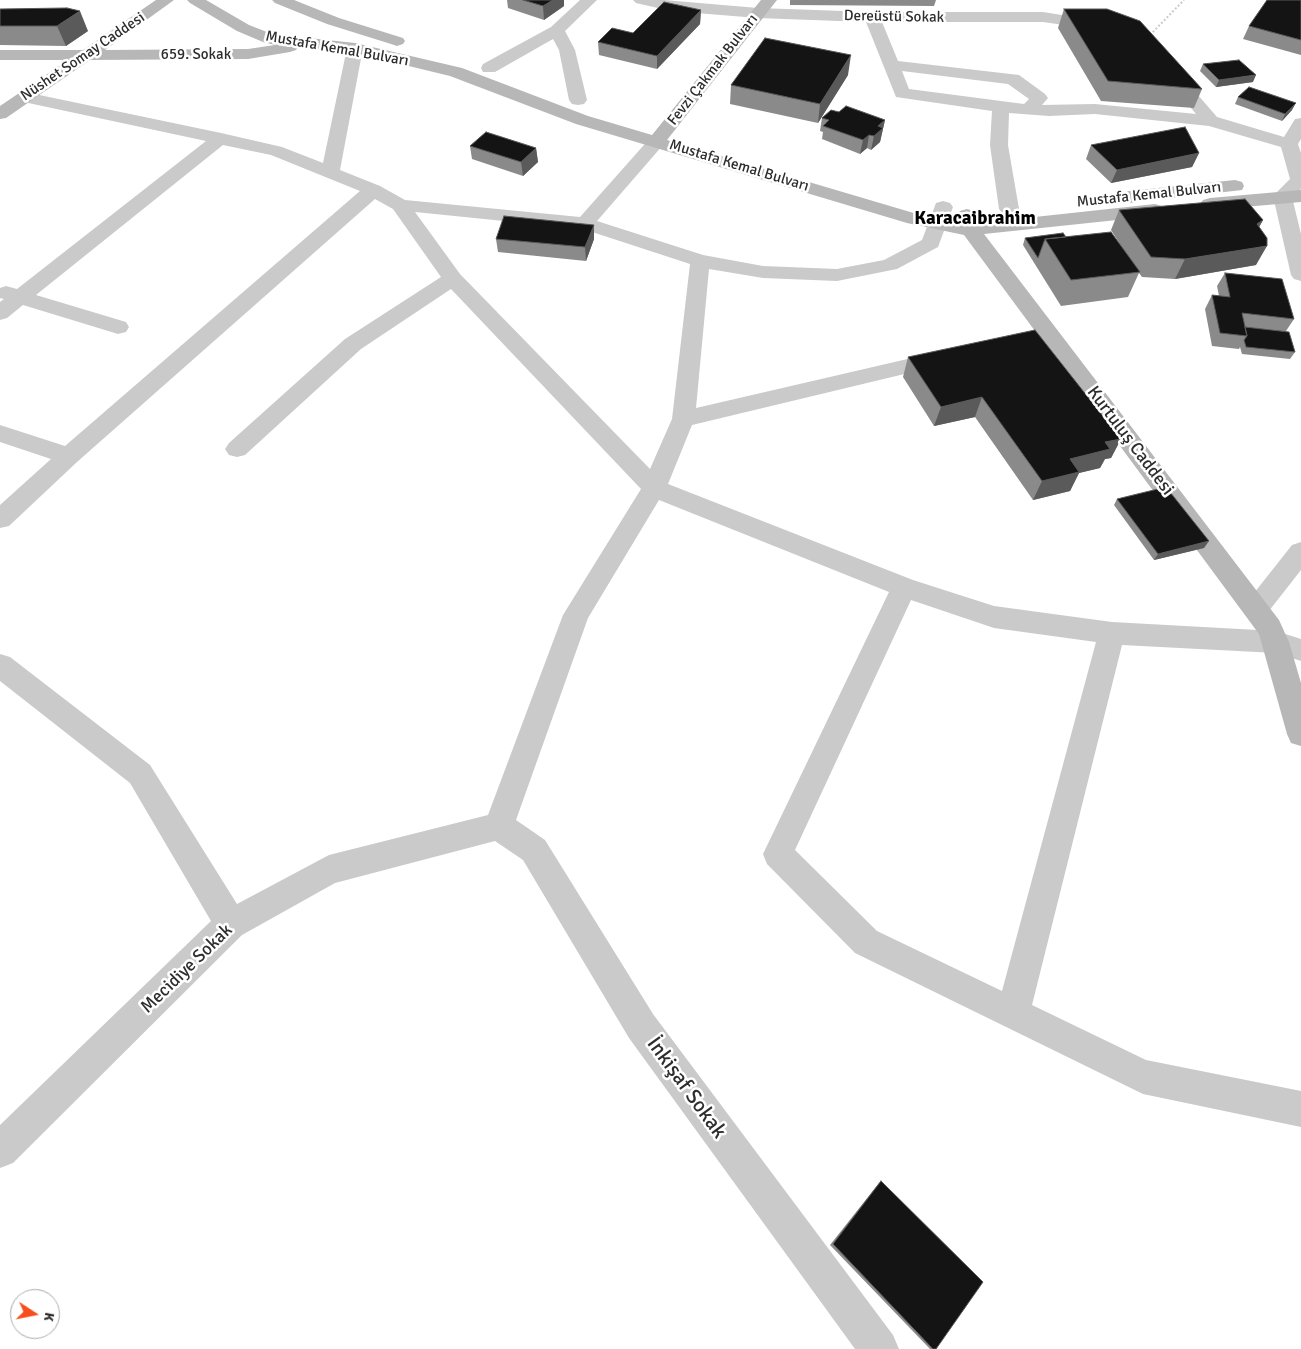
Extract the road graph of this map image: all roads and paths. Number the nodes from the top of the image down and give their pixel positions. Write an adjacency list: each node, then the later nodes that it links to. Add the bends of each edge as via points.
1 (166, 0): 22 (main road, Nüshet Somay Caddesi)
2 (195, 0): 16 (main road, Mustafa Kemal Bulvarı)
3 (589, 0): 17 (street)
4 (641, 0): 9 (street, Dereüstü Sokak, via 671,6)
5 (769, 0): 9 (main road, Fevzi Çakmak Bulvarı)
6 (1024, 0): 12 (street)
7 (1184, 0): 18 (path)
8 (286, 4): 14 (main road, Mustafa Kemal Bulvarı)
9 (758, 13): 10 (street, Dereüstü Sokak); 34 (main road, Fevzi Çakmak Bulvarı)
10 (872, 17): 11 (street, Dereüstü Sokak); 23 (street)
11 (900, 17): 12 (street, Dereüstü Sokak); 23 (street)
12 (1032, 17): 15 (street, Dereüstü Sokak)
13 (259, 20): 16 (main road)
14 (333, 21): 19 (main road); 24 (main road, Mustafa Kemal Bulvarı)
15 (1117, 27)
16 (243, 28): 19 (main road, Mustafa Kemal Bulvarı, via 268,39)
17 (557, 30): 24 (street); 28 (street, via 567,50)
18 (1142, 42): 33 (street)
19 (307, 44): 20 (main road, Mustafa Kemal Bulvarı); 22 (main road, 659. Sokak, via 248,54)
20 (355, 48): 38 (main road, Mustafa Kemal Bulvarı, via 456,72 582,120); 40 (street)
21 (0, 55): 22 (main road, 659. Sokak)
22 (84, 56): 27 (main road, Nüshet Somay Caddesi)
23 (890, 65): 30 (street, via 902,93); 31 (street, via 1013,79 1038,98)
24 (489, 68): 25 (main road, Mustafa Kemal Bulvarı)
25 (524, 81)
26 (560, 94): 28 (main road)
27 (25, 97): 32 (main road, Nüshet Somay Caddesi); 37 (street)
28 (578, 100): 29 (main road)
29 (596, 106)
30 (1001, 107): 31 (street); 45 (street, via 999,145)
31 (1029, 109): 33 (street, via 1095,109)
32 (0, 114)
33 (1211, 121): 39 (street)
34 (661, 123): 36 (main road, Mustafa Kemal Bulvarı); 38 (main road, Fevzi Çakmak Bulvarı)
35 (1301, 123): 39 (street)
36 (688, 131)
37 (221, 138): 40 (street, via 276,151); 51 (street)
38 (657, 141): 44 (main road, Mustafa Kemal Bulvarı, via 914,219); 46 (street)
39 (1289, 144): 41 (street)
40 (330, 173): 42 (street)
41 (1296, 188): 45 (main road, Mustafa Kemal Bulvarı); 45 (main road, Mustafa Kemal Bulvarı); 48 (street)
42 (373, 190): 43 (street); 58 (street)
43 (400, 206): 46 (street); 49 (street)
44 (936, 211): 45 (main road, Mustafa Kemal Bulvarı); 47 (street, via 931,243 890,265 838,275 763,272)
45 (984, 214): 63 (main road, Kurtuluş Caddesi, via 1039,335)
46 (585, 223): 47 (street)
47 (700, 261): 55 (street)
48 (1301, 275)
49 (452, 279): 57 (street, via 353,344); 59 (street)
50 (0, 292): 51 (street)
51 (21, 296): 52 (street); 53 (street)
52 (0, 313)
53 (118, 327)
54 (962, 353): 55 (street)
55 (682, 419): 59 (street)
56 (0, 432): 58 (street)
57 (237, 449)
58 (69, 456): 60 (street)
59 (654, 488): 62 (street); 69 (street, via 576,615)
60 (0, 519)
61 (1301, 552): 63 (street)
62 (904, 587): 64 (street, via 994,617); 71 (street, via 778,854 866,942)
63 (1256, 609): 65 (main road, Kurtuluş Caddesi)
64 (1112, 633): 65 (street); 71 (street)
65 (1276, 642): 66 (street); 68 (main road, Kurtuluş Caddesi)
66 (1301, 650)
67 (0, 665): 70 (street, via 140,774)
68 (1301, 734)
69 (499, 826): 70 (street, Mecidiye Sokak, via 329,870); 74 (street, İnkişaf Sokak, via 534,850 641,1026)
70 (231, 924): 73 (street, Mecidiye Sokak)
71 (1013, 1014): 72 (street, via 1143,1077)
72 (1301, 1109)
73 (0, 1150)
74 (879, 1349)

